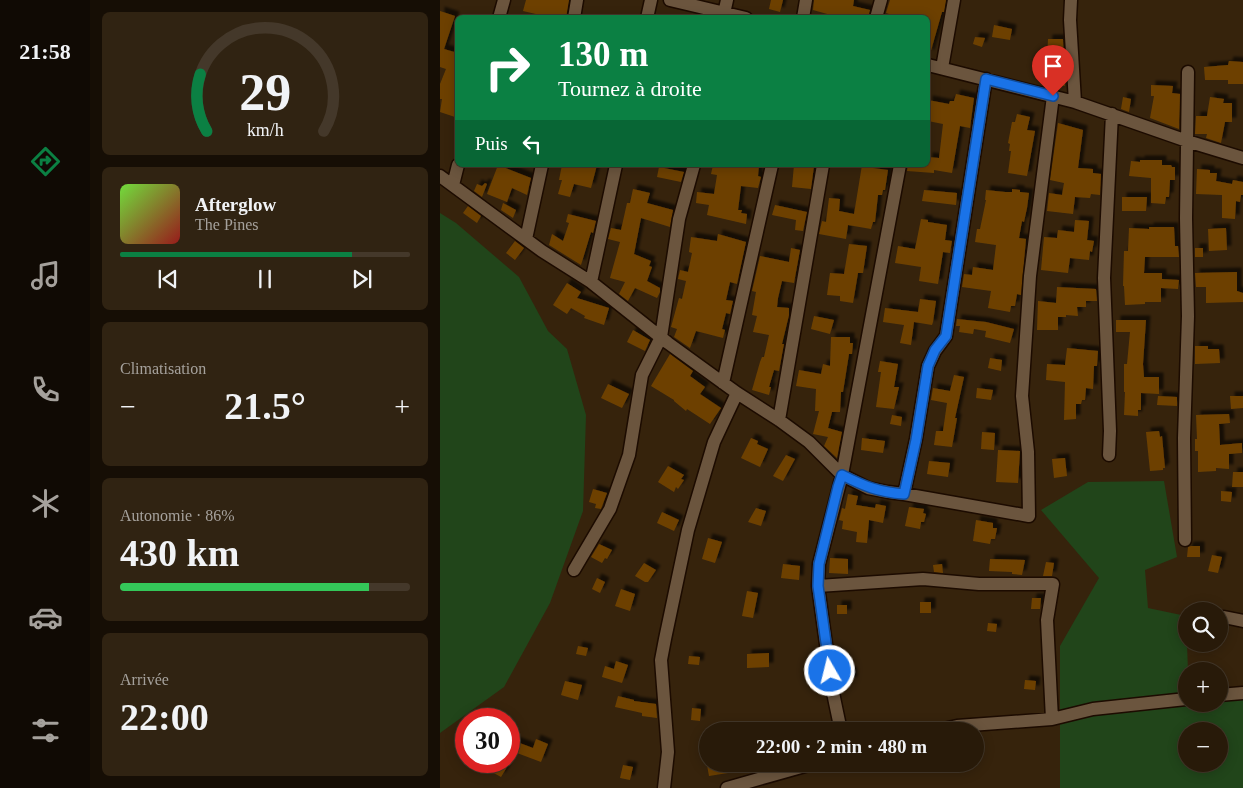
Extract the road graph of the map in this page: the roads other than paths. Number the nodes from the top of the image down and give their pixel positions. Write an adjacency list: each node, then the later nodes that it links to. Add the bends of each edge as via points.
1 (504, 0): 10 (street)
2 (577, 0): 11 (street)
3 (651, 0): 12 (street)
4 (670, 0): 13 (street)
5 (727, 0): 13 (street)
6 (806, 0): 14 (street)
7 (881, 0): 15 (street)
8 (954, 0): 17 (street)
9 (1071, 0): 21 (street)
10 (500, 15)
11 (574, 15)
12 (648, 15)
13 (723, 15)
14 (804, 15)
15 (877, 15)
16 (930, 65): 17 (street)
17 (942, 68): 19 (street)
18 (1188, 72): 23 (street)
19 (986, 79): 20 (street); 42 (street, via 946,336 928,366)
20 (1053, 96): 21 (street); 42 (street, via 1030,276 1022,396 1028,452 1029,516)
21 (1075, 102): 22 (street)
22 (1112, 114): 23 (street); 40 (street, via 1104,278)
23 (1187, 141): 24 (street); 43 (street)
24 (1243, 158)
25 (458, 167): 33 (street)
26 (542, 167): 34 (street)
27 (616, 167): 35 (street)
28 (693, 167): 36 (street, via 678,226)
29 (772, 167): 37 (street)
30 (823, 167): 39 (street)
31 (900, 167): 41 (street)
32 (440, 176): 33 (street)
33 (453, 185): 34 (street)
34 (526, 239): 35 (street)
35 (591, 282): 36 (street)
36 (661, 337): 37 (street); 44 (street, via 642,375 630,455 610,509)
37 (723, 383): 38 (street)
38 (737, 393): 39 (street); 55 (street, via 714,442 688,530 661,660 668,752)
39 (779, 420): 41 (street, via 809,442)
40 (1109, 455)
41 (842, 475): 42 (street, via 868,488); 45 (street, via 819,564)
42 (904, 494)
43 (1185, 540)
44 (574, 570)
45 (818, 586): 51 (street, via 922,579 979,584 1053,584 1047,620); 52 (street)
46 (1228, 617): 47 (street)
47 (1243, 621)
48 (1243, 693): 49 (street)
49 (1228, 694)
50 (1178, 699): 51 (street, via 1093,709)
51 (1052, 719): 53 (street)
52 (839, 722)
53 (984, 724)
54 (784, 772): 56 (street)
55 (664, 788)
56 (727, 788)

